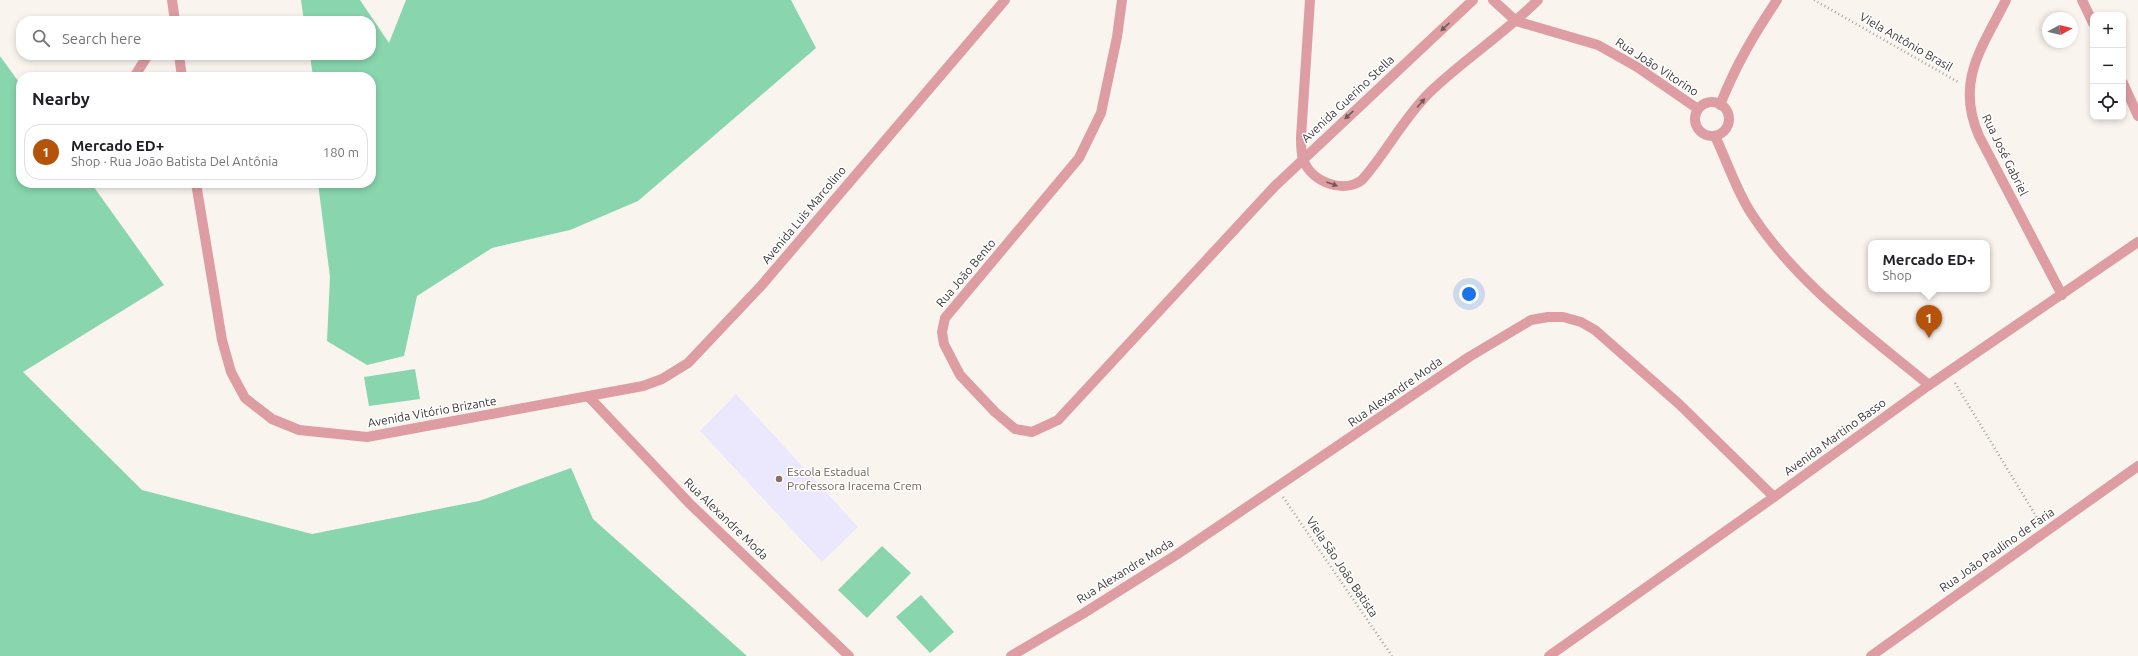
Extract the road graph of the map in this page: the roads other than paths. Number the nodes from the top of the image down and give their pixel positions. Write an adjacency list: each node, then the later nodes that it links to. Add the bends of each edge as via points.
1 (172, 0): 11 (street)
2 (1005, 0): 28 (street, Avenida Luis Marcolino, via 761,286 688,363 662,379 643,386)
3 (1122, 0): 23 (street, Rua João Bento, via 1101,113 1088,143 1079,158 945,318 942,332 944,344 960,375 995,412 1015,429 1032,432 1058,420)
4 (1310, 0): 23 (street, via 1301,137)
5 (1473, 0): 23 (street, Avenida Guerino Stella, one-way to 23)
6 (1493, 0): 13 (street, Rua João Vitorino)
7 (1538, 0): 13 (street, Avenida Guerino Stella)
8 (1777, 0): 19 (street, via 1748,43)
9 (2006, 0): 26 (street, Rua José Gabriel, via 1975,61 1968,88 1972,121)
10 (2082, 0): 12 (street)
11 (173, 16)
12 (2090, 17)
13 (1516, 21): 20 (street, Rua João Vitorino, via 1598,45); 23 (street, Avenida Guerino Stella, one-way to 13, via 1321,180 1341,187 1353,186 1367,174 1408,117 1429,93)
14 (145, 60): 16 (street)
15 (180, 60): 17 (street)
16 (137, 72)
17 (182, 72)
18 (2123, 84): 21 (street)
19 (1720, 105): 20 (street, via 1708,103); 22 (street, via 1727,112 1728,122 1724,131)
20 (1698, 110): 22 (street, via 1695,115 1696,126 1704,134)
21 (2138, 116)
22 (1715, 136): 27 (street, via 1750,212 1772,244 1844,315)
23 (1303, 159)
24 (197, 188): 28 (street, Avenida Vitório Brizante, via 222,340 231,372 245,398 272,419 299,430 367,437)
25 (2138, 242): 26 (street, Avenida Martino Basso)
26 (2062, 295): 27 (street, Avenida Martino Basso)
27 (1929, 385): 30 (street, Avenida Martino Basso)
28 (589, 397): 31 (street, Rua Alexandre Moda, via 690,504)
29 (2138, 466): 34 (street, Rua João Paulino de Faria)
30 (1774, 497): 32 (street, Rua Alexandre Moda, via 1679,404 1595,330 1581,322 1562,317 1530,320 1469,357 1277,488 1084,613); 33 (street, Avenida Martino Basso)
31 (849, 656)
32 (1011, 656)
33 (1549, 656)
34 (1871, 656)

